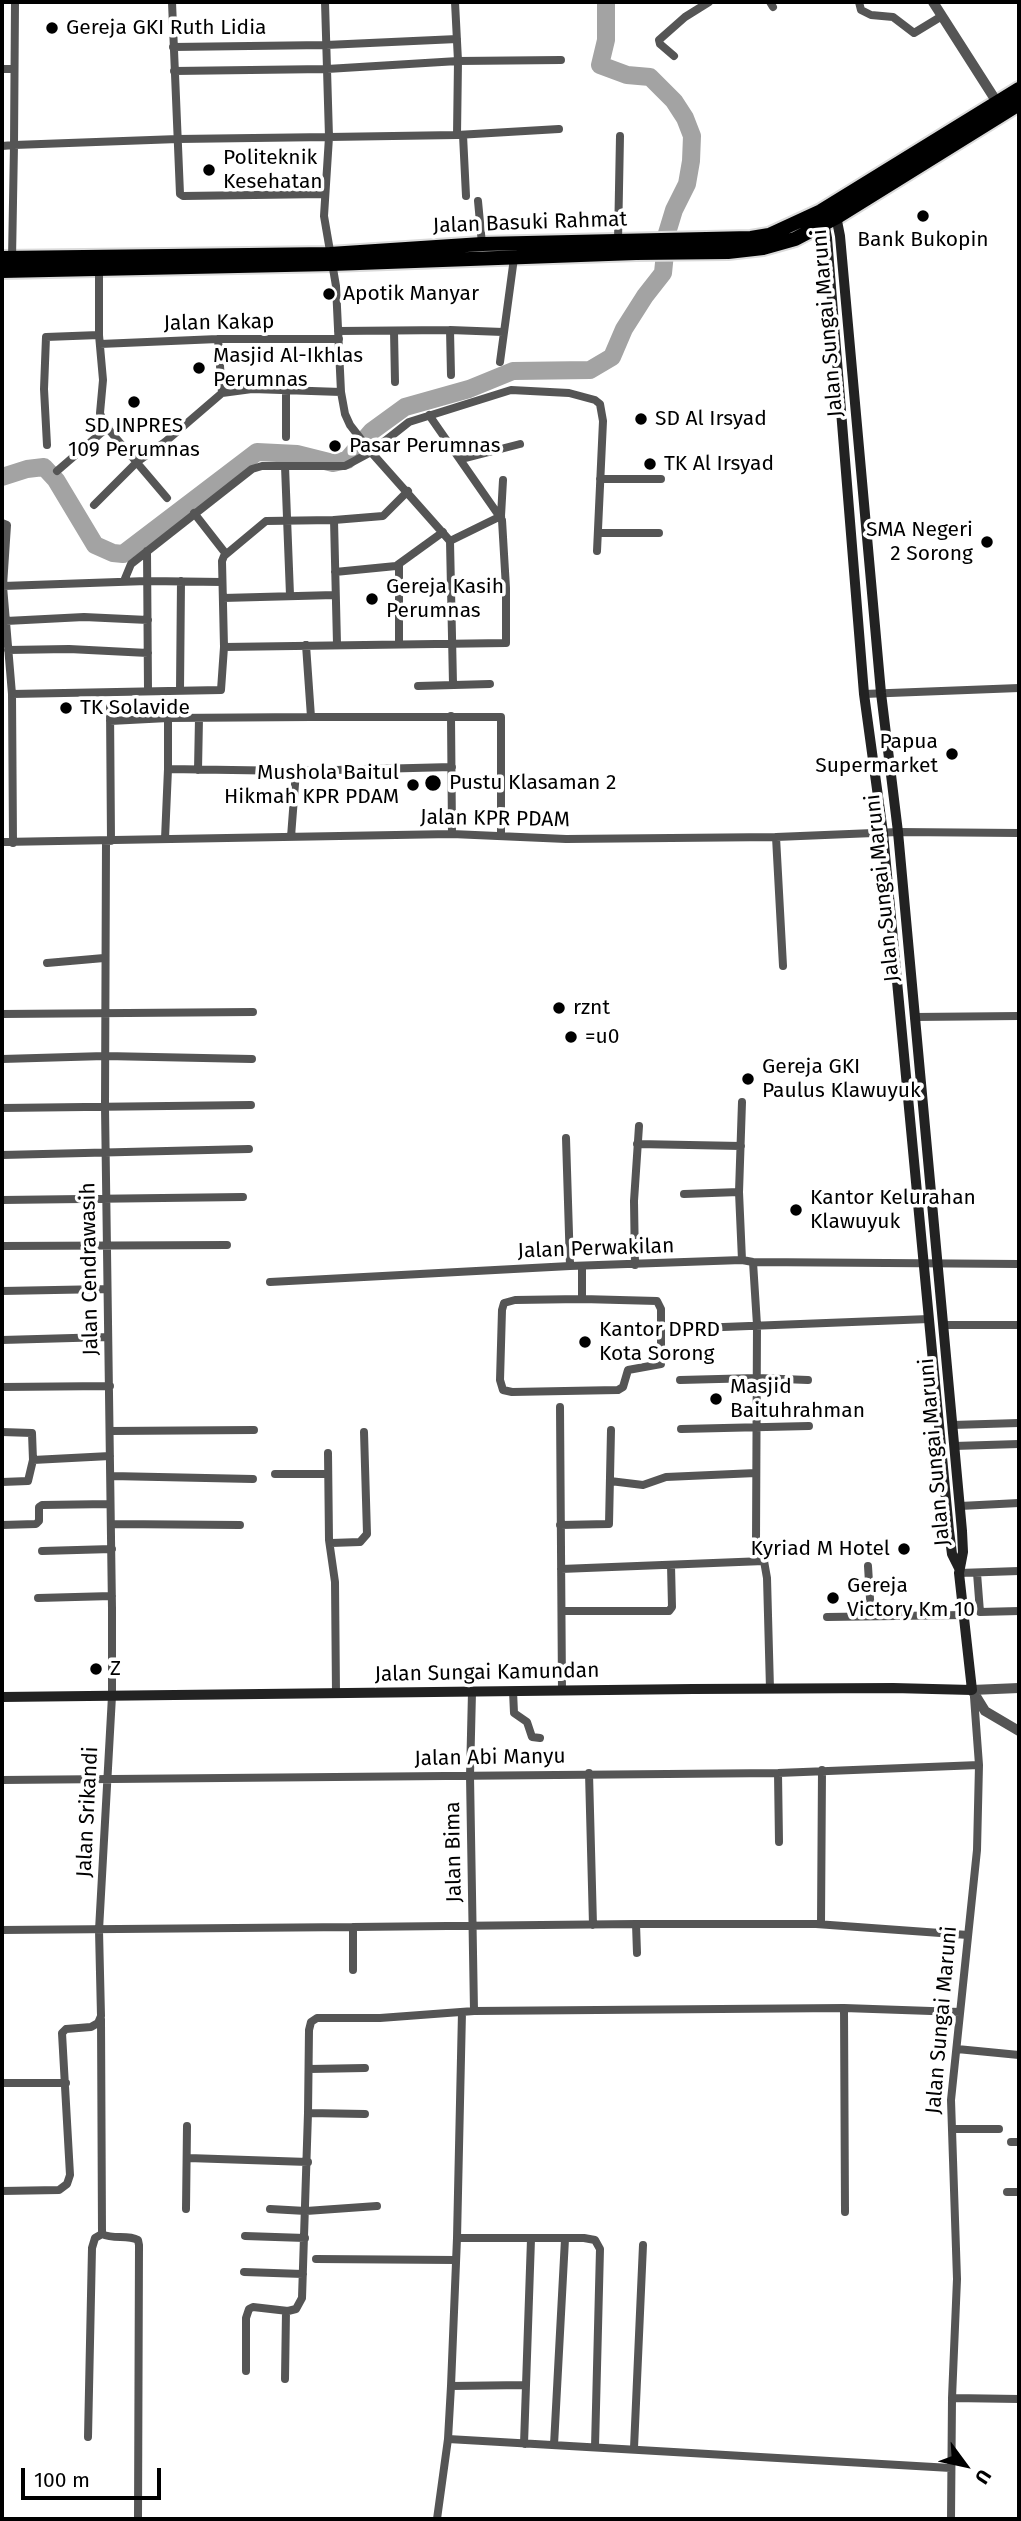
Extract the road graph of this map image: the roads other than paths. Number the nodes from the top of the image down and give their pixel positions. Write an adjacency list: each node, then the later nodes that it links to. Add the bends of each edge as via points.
1 (15, 2): 16 (street)
2 (172, 2): 11 (street)
3 (325, 2): 10 (street)
4 (455, 2): 9 (street)
5 (709, 2): 12 (street, via 659,40)
6 (859, 2): 8 (street, via 862,10 893,17 914,33)
7 (933, 2): 8 (street)
8 (942, 16): 21 (street)
9 (457, 39): 10 (street); 14 (street)
10 (327, 45): 11 (street); 17 (street)
11 (173, 47): 18 (street)
12 (674, 56)
13 (561, 60): 14 (street)
14 (458, 61): 17 (street); 23 (street)
15 (2, 69): 16 (street)
16 (13, 69): 27 (street)
17 (327, 69): 18 (street); 25 (street)
18 (174, 71): 26 (street)
19 (1019, 89): 21 (highway, Jalan Basuki Rahmat)
20 (1019, 104): 21 (highway, Jalan Basuki Rahmat)
21 (1001, 108): 32 (highway, Jalan Basuki Rahmat)
22 (559, 128): 23 (street)
23 (460, 135): 25 (street); 30 (street)
24 (620, 136): 33 (street)
25 (329, 137): 26 (street); 29 (street)
26 (178, 139): 27 (street); 29 (street, via 182,196)
27 (14, 145): 28 (street); 40 (street)
28 (2, 146)
29 (325, 194): 38 (street)
30 (466, 196)
31 (478, 201): 34 (street)
32 (829, 214): 35 (highway, Jalan Basuki Rahmat, via 779,246 728,252 691,245); 107 (main road, Jalan Sungai Maruni); 109 (main road, Jalan Sungai Maruni)
33 (618, 242): 35 (highway, Jalan Basuki Rahmat); 36 (highway, Jalan Basuki Rahmat)
34 (482, 244): 36 (highway, Jalan Basuki Rahmat); 38 (highway, Jalan Basuki Rahmat)
35 (636, 247): 36 (highway, Jalan Basuki Rahmat)
36 (560, 250): 37 (highway, Jalan Basuki Rahmat)
37 (514, 258): 38 (highway, Jalan Basuki Rahmat); 44 (street)
38 (331, 259): 39 (highway, Jalan Basuki Rahmat); 45 (street)
39 (173, 261): 40 (highway, Jalan Basuki Rahmat); 41 (highway, Jalan Basuki Rahmat)
40 (7, 265): 41 (highway, Jalan Basuki Rahmat)
41 (99, 268): 46 (street)
42 (450, 330): 43 (street, Jalan Kakap); 44 (street, Jalan Kakap); 49 (street)
43 (394, 331): 45 (street, Jalan Kakap); 50 (street)
44 (503, 332): 48 (street)
45 (339, 335): 47 (street, Jalan Kakap); 52 (street)
46 (100, 339): 47 (street, Jalan Kakap); 55 (street, via 100,414); 58 (street, Jalan Kakap, via 46,337)
47 (218, 339): 53 (street)
48 (500, 362)
49 (451, 375)
50 (395, 382)
51 (286, 390): 52 (street); 53 (street); 56 (street)
52 (341, 392): 59 (street, via 350,425)
53 (222, 393): 61 (street)
54 (429, 415): 59 (street, via 404,425); 60 (street); 64 (street, via 515,389 595,400 603,421)
55 (108, 428): 61 (street); 63 (street)
56 (286, 437)
57 (520, 444): 60 (street)
58 (47, 445)
59 (370, 451): 62 (street, via 345,466); 67 (street)
60 (462, 460): 71 (street)
61 (137, 462): 68 (street); 69 (street)
62 (285, 466): 70 (street, via 252,469); 72 (street)
63 (57, 471)
64 (600, 479): 65 (street); 76 (street)
65 (661, 479)
66 (503, 480): 71 (street)
67 (408, 491): 73 (street, via 383,516); 75 (street)
68 (167, 498)
69 (94, 505)
70 (194, 513): 79 (street); 81 (street)
71 (500, 516): 78 (street); 96 (street, via 504,524 506,642)
72 (286, 520): 73 (street); 81 (street, via 261,524); 89 (street)
73 (334, 520): 83 (street)
74 (2, 523): 88 (street, via 7,524)
75 (443, 532): 78 (street); 82 (street)
76 (598, 533): 77 (street); 80 (street)
77 (659, 533)
78 (450, 541): 96 (street)
79 (147, 551): 84 (street, via 129,566); 85 (street)
80 (597, 551)
81 (226, 554): 87 (street)
82 (399, 565): 83 (street); 95 (street)
83 (335, 572): 90 (street)
84 (124, 581): 85 (street); 88 (street)
85 (147, 581): 86 (street); 92 (street)
86 (181, 581): 87 (street); 106 (street)
87 (222, 582): 91 (street)
88 (3, 586): 93 (street)
89 (290, 595): 90 (street); 91 (street)
90 (335, 595): 94 (street)
91 (223, 598): 98 (street)
92 (148, 620): 93 (street); 100 (street)
93 (6, 621): 99 (street)
94 (337, 644): 95 (street); 97 (street)
95 (399, 644): 96 (street)
96 (453, 644): 101 (street)
97 (306, 645): 98 (street); 112 (street)
98 (224, 647): 106 (street, via 222,690)
99 (8, 650): 100 (street); 108 (street)
100 (148, 653): 105 (street)
101 (453, 684): 102 (street); 103 (street)
102 (490, 684)
103 (418, 686)
104 (1019, 688): 107 (street)
105 (148, 690): 106 (street); 108 (street)
106 (180, 690)
107 (881, 693): 109 (street); 120 (main road, Jalan Sungai Maruni)
108 (12, 694): 130 (street)
109 (864, 694): 121 (main road, Jalan Sungai Maruni)
110 (110, 708): 115 (street, Jalan Cendrawasih)
111 (451, 716): 112 (street); 116 (street); 124 (street, via 501,717)
112 (311, 717): 114 (street)
113 (168, 718): 114 (street); 115 (street); 117 (street)
114 (199, 718): 118 (street)
115 (110, 721): 128 (street, Jalan Cendrawasih)
116 (452, 767): 119 (street); 123 (street)
117 (168, 769): 118 (street); 127 (street)
118 (198, 770): 119 (street)
119 (296, 771): 125 (street)
120 (898, 832): 121 (street, Jalan KPR PDAM); 122 (street, Jalan KPR PDAM); 138 (main road, Jalan Sungai Maruni)
121 (883, 833): 126 (street, Jalan KPR PDAM); 165 (main road, Jalan Sungai Maruni)
122 (1019, 833)
123 (452, 834): 124 (street, Jalan KPR PDAM); 125 (street, Jalan KPR PDAM)
124 (501, 835): 126 (street, Jalan KPR PDAM, via 566,839)
125 (291, 837): 127 (street, Jalan KPR PDAM)
126 (776, 837): 133 (street)
127 (165, 839): 128 (street, Jalan KPR PDAM)
128 (108, 841): 130 (street, Jalan KPR PDAM); 131 (street, Jalan Cendrawasih)
129 (2, 842): 130 (street, Jalan KPR PDAM)
130 (13, 843)
131 (104, 958): 132 (street); 135 (street, Jalan Cendrawasih)
132 (47, 962)
133 (783, 966)
134 (253, 1012): 135 (street)
135 (105, 1013): 136 (street); 139 (street, Jalan Cendrawasih)
136 (2, 1014)
137 (1019, 1016): 138 (street)
138 (915, 1017): 166 (main road, Jalan Sungai Maruni)
139 (105, 1056): 140 (street); 141 (street); 144 (street, Jalan Cendrawasih)
140 (2, 1059)
141 (252, 1059)
142 (742, 1102): 149 (street)
143 (251, 1105): 144 (street)
144 (105, 1107): 145 (street); 151 (street, Jalan Cendrawasih)
145 (2, 1108)
146 (639, 1126): 148 (street)
147 (566, 1138): 167 (street)
148 (637, 1144): 149 (street); 164 (street)
149 (741, 1146): 153 (street)
150 (249, 1149): 151 (street)
151 (106, 1153): 152 (street); 156 (street, Jalan Cendrawasih)
152 (2, 1155)
153 (739, 1192): 154 (street); 161 (street)
154 (684, 1194)
155 (243, 1197): 156 (street)
156 (106, 1198): 157 (street); 158 (street, Jalan Cendrawasih)
157 (2, 1200)
158 (107, 1245): 159 (street); 160 (street); 170 (street, Jalan Cendrawasih)
159 (227, 1245)
160 (2, 1246)
161 (742, 1260): 162 (street, Jalan Perwakilan); 164 (street, Jalan Perwakilan)
162 (753, 1262): 165 (street, Jalan Perwakilan); 174 (street)
163 (1019, 1264): 166 (street, Jalan Perwakilan)
164 (635, 1265): 168 (street, Jalan Perwakilan)
165 (923, 1265): 166 (street, Jalan Perwakilan); 173 (main road, Jalan Sungai Maruni)
166 (938, 1265): 175 (main road, Jalan Sungai Maruni)
167 (570, 1266): 168 (street, Jalan Perwakilan); 169 (street, Jalan Perwakilan)
168 (582, 1266): 172 (street)
169 (270, 1282)
170 (107, 1289): 171 (street); 178 (street, Jalan Cendrawasih)
171 (2, 1291)
172 (582, 1299): 172 (street, via 657,1301 661,1309 660,1365 630,1369 618,1390 503,1390 504,1303)
173 (929, 1320): 174 (street); 222 (main road, Jalan Sungai Maruni, via 949,1531)
174 (757, 1325): 177 (street); 180 (street)
175 (943, 1325): 176 (street); 187 (main road, Jalan Sungai Maruni)
176 (1019, 1325)
177 (672, 1329)
178 (108, 1337): 179 (street); 183 (street, Jalan Cendrawasih)
179 (2, 1340)
180 (757, 1378): 181 (street); 182 (street); 188 (street)
181 (680, 1380)
182 (808, 1380)
183 (110, 1386): 184 (street); 193 (street, Jalan Cendrawasih)
184 (2, 1387)
185 (561, 1406): 214 (street)
186 (1019, 1423): 187 (street)
187 (952, 1425): 197 (main road, Jalan Sungai Maruni)
188 (755, 1426): 189 (street); 190 (street); 201 (street)
189 (809, 1426)
190 (681, 1429)
191 (254, 1430): 193 (street)
192 (611, 1430): 206 (street)
193 (110, 1431): 199 (street, Jalan Cendrawasih)
194 (2, 1432): 200 (street, via 32,1433)
195 (365, 1432): 215 (street, via 367,1534 360,1542)
196 (1019, 1444): 197 (street)
197 (954, 1446): 210 (main road, Jalan Sungai Maruni)
198 (328, 1453): 202 (street)
199 (110, 1457): 200 (street); 204 (street, Jalan Cendrawasih)
200 (33, 1460): 207 (street, via 28,1481)
201 (756, 1473): 206 (street, via 666,1478 643,1485); 218 (street, via 756,1542)
202 (328, 1474): 203 (street); 215 (street)
203 (275, 1475)
204 (111, 1476): 205 (street); 209 (street, Jalan Cendrawasih)
205 (253, 1479)
206 (610, 1481): 214 (street, via 608,1525)
207 (2, 1482)
208 (1019, 1503): 210 (street)
209 (110, 1504): 211 (street, Jalan Cendrawasih); 212 (street, via 40,1506 36,1524)
210 (960, 1506): 222 (main road, Jalan Sungai Maruni, via 963,1552)
211 (111, 1524): 213 (street); 216 (street, Jalan Cendrawasih)
212 (2, 1525)
213 (240, 1525)
214 (560, 1525): 221 (street)
215 (331, 1543): 238 (street)
216 (111, 1549): 217 (street); 225 (street, Jalan Cendrawasih)
217 (41, 1551)
218 (764, 1560): 219 (street); 233 (street)
219 (671, 1564): 221 (street); 227 (street, via 669,1611)
220 (868, 1566): 229 (street)
221 (561, 1569): 227 (street)
222 (959, 1570): 224 (street); 230 (main road, Jalan Sungai Maruni)
223 (1019, 1571): 224 (street)
224 (977, 1573): 228 (street, via 980,1612)
225 (112, 1597): 226 (street); 239 (street, Jalan Cendrawasih)
226 (38, 1598)
227 (562, 1611): 236 (street)
228 (1019, 1611)
229 (871, 1615): 230 (street); 231 (street)
230 (964, 1615): 234 (main road, Jalan Sungai Maruni)
231 (827, 1616)
232 (1019, 1688): 234 (street)
233 (770, 1689): 234 (main road, Jalan Sungai Kamundan); 236 (main road, Jalan Sungai Kamundan)
234 (972, 1690): 241 (street, via 985,1711); 243 (street, Jalan Sungai Maruni)
235 (513, 1691): 236 (main road, Jalan Sungai Kamundan); 237 (main road, Jalan Sungai Kamundan); 242 (street, via 514,1713 527,1722 532,1737)
236 (562, 1691)
237 (472, 1692): 238 (main road, Jalan Sungai Kamundan); 247 (street, Jalan Bima)
238 (336, 1694): 239 (main road, Jalan Sungai Kamundan)
239 (112, 1696): 240 (main road, Jalan Sungai Kamundan); 248 (street, Jalan Srikandi)
240 (2, 1697)
241 (1019, 1731)
242 (540, 1738)
243 (979, 1765): 244 (street, Jalan Abi Manyu); 258 (street, Jalan Sungai Maruni)
244 (822, 1770): 246 (street, Jalan Abi Manyu); 252 (street)
245 (589, 1773): 246 (street, Jalan Abi Manyu); 247 (street, Jalan Abi Manyu); 254 (street)
246 (778, 1773): 250 (street)
247 (470, 1776): 248 (street, Jalan Abi Manyu); 253 (street, Jalan Bima)
248 (107, 1779): 249 (street, Jalan Abi Manyu); 257 (street, Jalan Srikandi)
249 (2, 1780)
250 (779, 1842)
251 (636, 1924): 252 (street); 254 (street); 259 (street)
252 (821, 1924): 258 (street)
253 (472, 1925): 254 (street); 255 (street); 262 (street, Jalan Bima)
254 (593, 1925)
255 (353, 1927): 257 (street); 260 (street)
256 (2, 1930): 257 (street)
257 (99, 1930): 265 (street, Jalan Srikandi)
258 (968, 1935): 264 (street, Jalan Sungai Maruni)
259 (637, 1953)
260 (353, 1970)
261 (844, 2008): 262 (street); 264 (street); 286 (street)
262 (474, 2011): 263 (street)
263 (462, 2012): 269 (street, via 317,2018 309,2030); 290 (street)
264 (960, 2012): 266 (street, Jalan Sungai Maruni)
265 (101, 2016): 271 (street, via 92,2027 66,2029 62,2034); 287 (street, Jalan Srikandi)
266 (957, 2049): 267 (street); 275 (street, Jalan Sungai Maruni)
267 (1019, 2055)
268 (365, 2068): 269 (street)
269 (309, 2069): 272 (street)
270 (2, 2083): 271 (street)
271 (66, 2083): 279 (street, via 67,2184 60,2190)
272 (308, 2113): 273 (street); 278 (street)
273 (365, 2114)
274 (187, 2126): 277 (street)
275 (953, 2129): 276 (street); 303 (street, Jalan Sungai Maruni, via 957,2278)
276 (999, 2129)
277 (188, 2158): 278 (street); 283 (street)
278 (308, 2162): 285 (street)
279 (2, 2191)
280 (1007, 2192): 281 (street)
281 (1019, 2192)
282 (377, 2206): 285 (street)
283 (187, 2209)
284 (270, 2209): 285 (street)
285 (306, 2211): 289 (street)
286 (845, 2212)
287 (102, 2234): 305 (street, Jalan Srikandi, via 92,2248); 312 (street, via 133,2238 139,2245)
288 (245, 2236): 289 (street)
289 (305, 2238): 297 (street)
290 (457, 2238): 291 (street); 295 (street)
291 (531, 2239): 292 (street); 301 (street)
292 (565, 2239): 308 (street); 309 (street, via 595,2240 600,2249)
293 (643, 2245): 310 (street)
294 (316, 2259): 295 (street)
295 (455, 2260): 302 (street)
296 (244, 2272): 297 (street)
297 (303, 2274): 298 (street, via 300,2305)
298 (286, 2311): 299 (street, via 253,2307 246,2313); 300 (street)
299 (246, 2371)
300 (285, 2379)
301 (525, 2385): 302 (street); 307 (street)
302 (451, 2386): 306 (street)
303 (952, 2398): 304 (street); 311 (street, Jalan Sungai Maruni)
304 (1019, 2399)
305 (88, 2437)
306 (448, 2439): 307 (street); 313 (street)
307 (524, 2444): 308 (street)
308 (554, 2445): 309 (street)
309 (595, 2447): 310 (street)
310 (634, 2448): 311 (street)
311 (951, 2468): 314 (street, Jalan Sungai Maruni)
312 (138, 2519)
313 (437, 2519)
314 (951, 2519)

